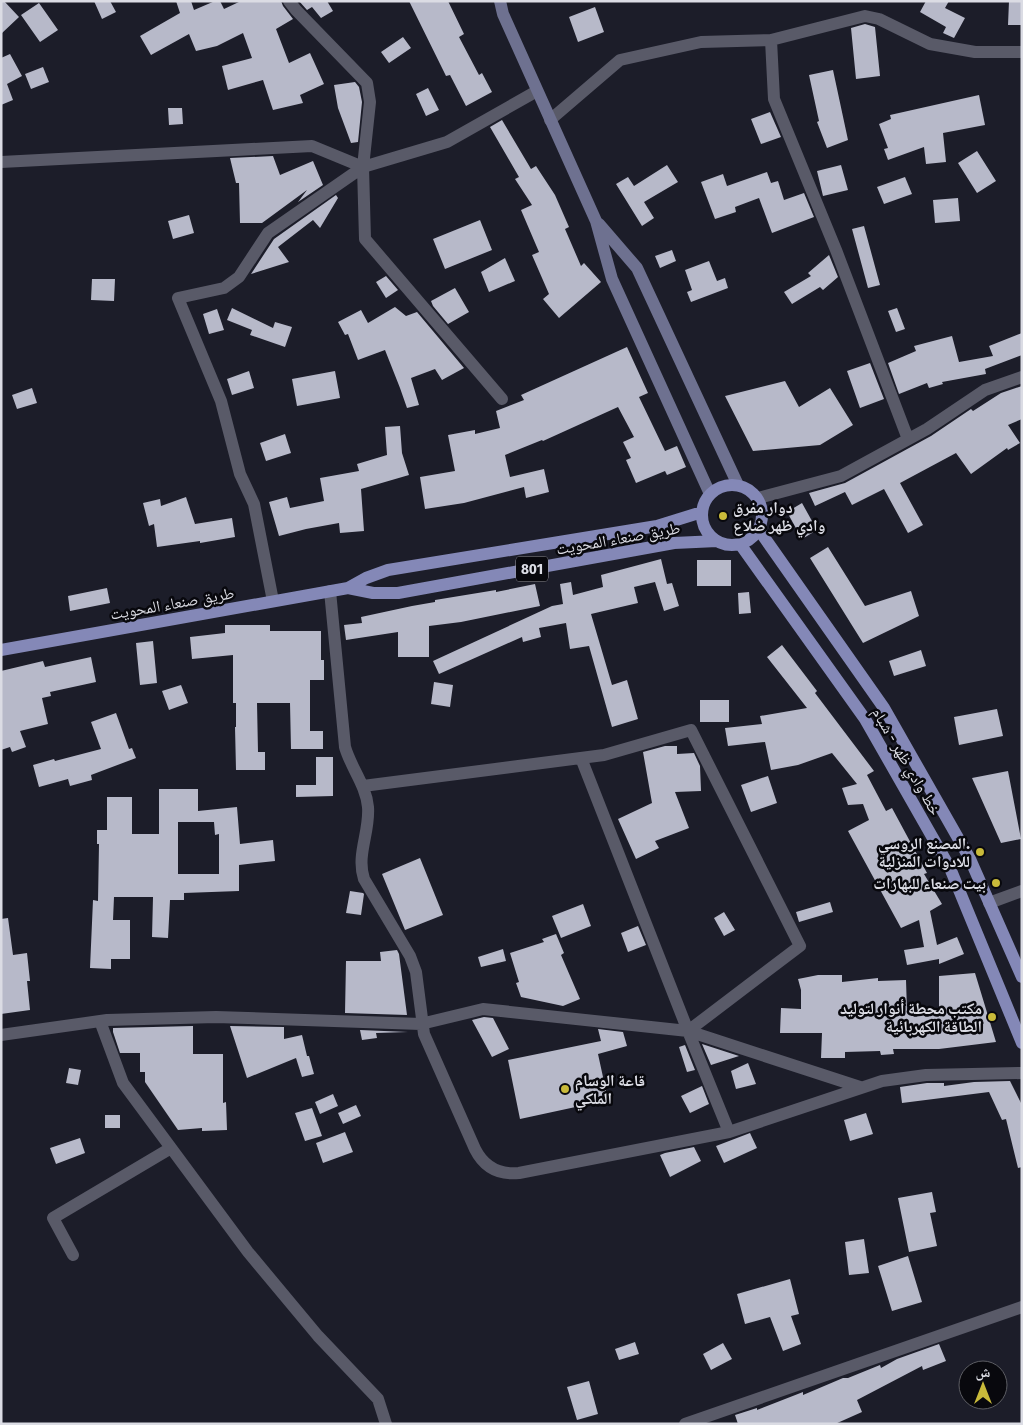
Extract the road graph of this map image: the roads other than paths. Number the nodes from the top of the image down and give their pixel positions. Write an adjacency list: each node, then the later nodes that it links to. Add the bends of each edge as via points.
1 (289, 1): 8 (street, via 367,83 370,102)
2 (500, 1): 5 (street)
3 (770, 40): 4 (street, via 865,16 879,19 930,44 975,52); 6 (street, via 701,42 620,60); 12 (street, via 774,99)
4 (1022, 52)
5 (537, 91): 6 (street); 8 (street, via 447,142)
6 (550, 120): 9 (street)
7 (1, 162): 8 (street, via 312,146)
8 (363, 167): 11 (street, via 366,239); 22 (street, via 268,234 239,276 224,288 178,298 221,401 240,474 254,504)
9 (596, 221): 13 (street, via 637,268); 14 (street, via 612,279)
10 (1022, 377): 12 (street, via 985,390)
11 (502, 399)
12 (908, 440): 15 (street, via 841,476)
13 (738, 485): 14 (main road, via 723,486); 15 (main road)
14 (710, 494): 16 (main road)
15 (758, 498): 17 (main road, via 762,514)
16 (702, 512): 18 (main road, via 702,522); 20 (main road, طريق صنعاء المحويت / 801, via 656,526 388,570)
17 (759, 530): 19 (main road); 27 (main road, خط وادي ظهر - شبام, via 884,708 970,859)
18 (716, 541): 19 (main road); 20 (main road, طريق صنعاء المحويت / 801, via 674,543 398,593)
19 (740, 544): 33 (main road, خط وادي ظهر - شبام, via 865,719 950,868)
20 (348, 588): 21 (main road, طريق صنعاء المحويت / 801)
21 (330, 591): 22 (main road, طريق صنعاء المحويت / 801); 25 (street, via 345,747)
22 (272, 601): 23 (main road, طريق صنعاء المحويت / 801)
23 (1, 650)
24 (581, 758): 25 (street); 31 (street); 31 (street, via 604,756 691,730 800,946)
25 (363, 786): 30 (street, via 368,818 360,858 361,872 414,964)
26 (1022, 891): 27 (street)
27 (989, 903): 28 (main road, خط وادي ظهر - شبام)
28 (1022, 977)
29 (100, 1021): 30 (street, via 216,1017); 32 (street); 37 (street, via 123,1083)
30 (421, 1024): 31 (street, via 483,1009); 36 (street, via 478,1156 488,1166 502,1172 519,1172)
31 (688, 1031): 35 (street); 36 (street)
32 (1, 1036)
33 (1022, 1042)
34 (1022, 1073): 35 (street, via 926,1074)
35 (860, 1087): 36 (street)
36 (729, 1132)
37 (171, 1148): 38 (street, via 53,1218); 40 (street, via 248,1252 318,1336 378,1399)
38 (73, 1256)
39 (1022, 1307): 41 (street)
40 (386, 1424)
41 (685, 1424)

